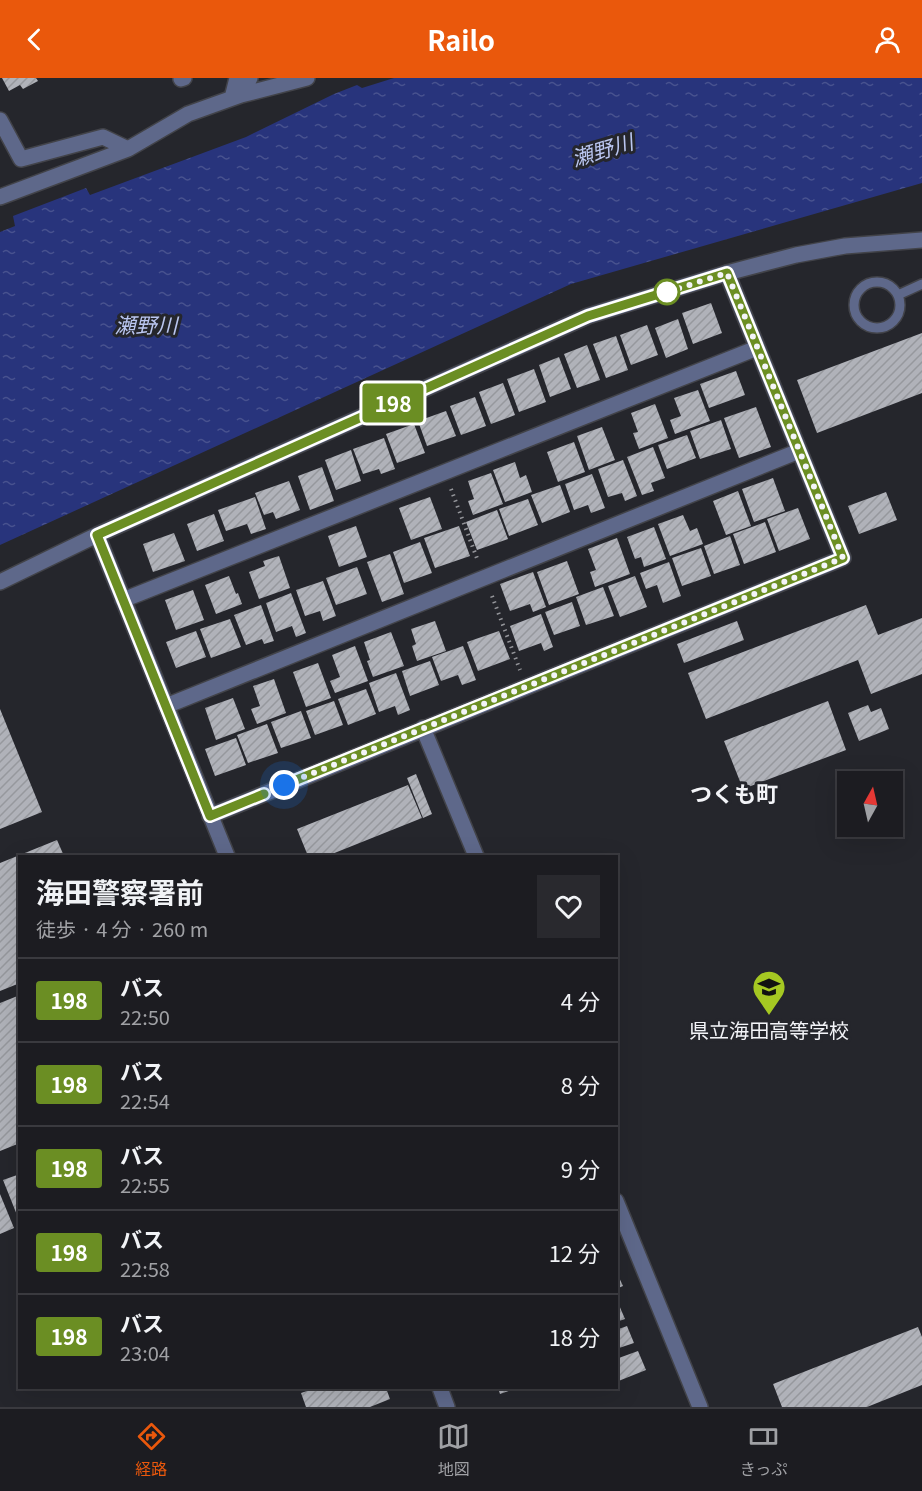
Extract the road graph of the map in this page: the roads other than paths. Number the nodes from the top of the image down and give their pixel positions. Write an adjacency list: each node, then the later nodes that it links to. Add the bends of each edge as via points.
1 (237, 78): 4 (street)
2 (250, 78): 4 (street)
3 (308, 78): 4 (street)
4 (236, 96): 6 (street, via 188,114)
5 (0, 120): 6 (street, via 21,159 103,137)
6 (128, 149): 7 (street)
7 (0, 196)
8 (922, 240): 9 (street, via 845,246)
9 (727, 273): 12 (street); 14 (street, via 588,316)
10 (922, 284): 11 (lane)
11 (898, 296): 11 (lane, via 898,315 886,326 870,327 857,316 855,299 865,285 884,283)
12 (757, 348): 13 (street); 16 (street)
13 (799, 451): 17 (street); 18 (street, via 843,558)
14 (97, 535): 15 (street); 16 (street)
15 (0, 582)
16 (123, 600): 17 (street)
17 (166, 706): 19 (street)
18 (423, 728): 19 (street); 21 (street)
19 (210, 816): 20 (street)
20 (227, 855)
21 (476, 855)
22 (618, 1206): 25 (street)
23 (440, 1389): 24 (street)
24 (447, 1407)
25 (700, 1407)

